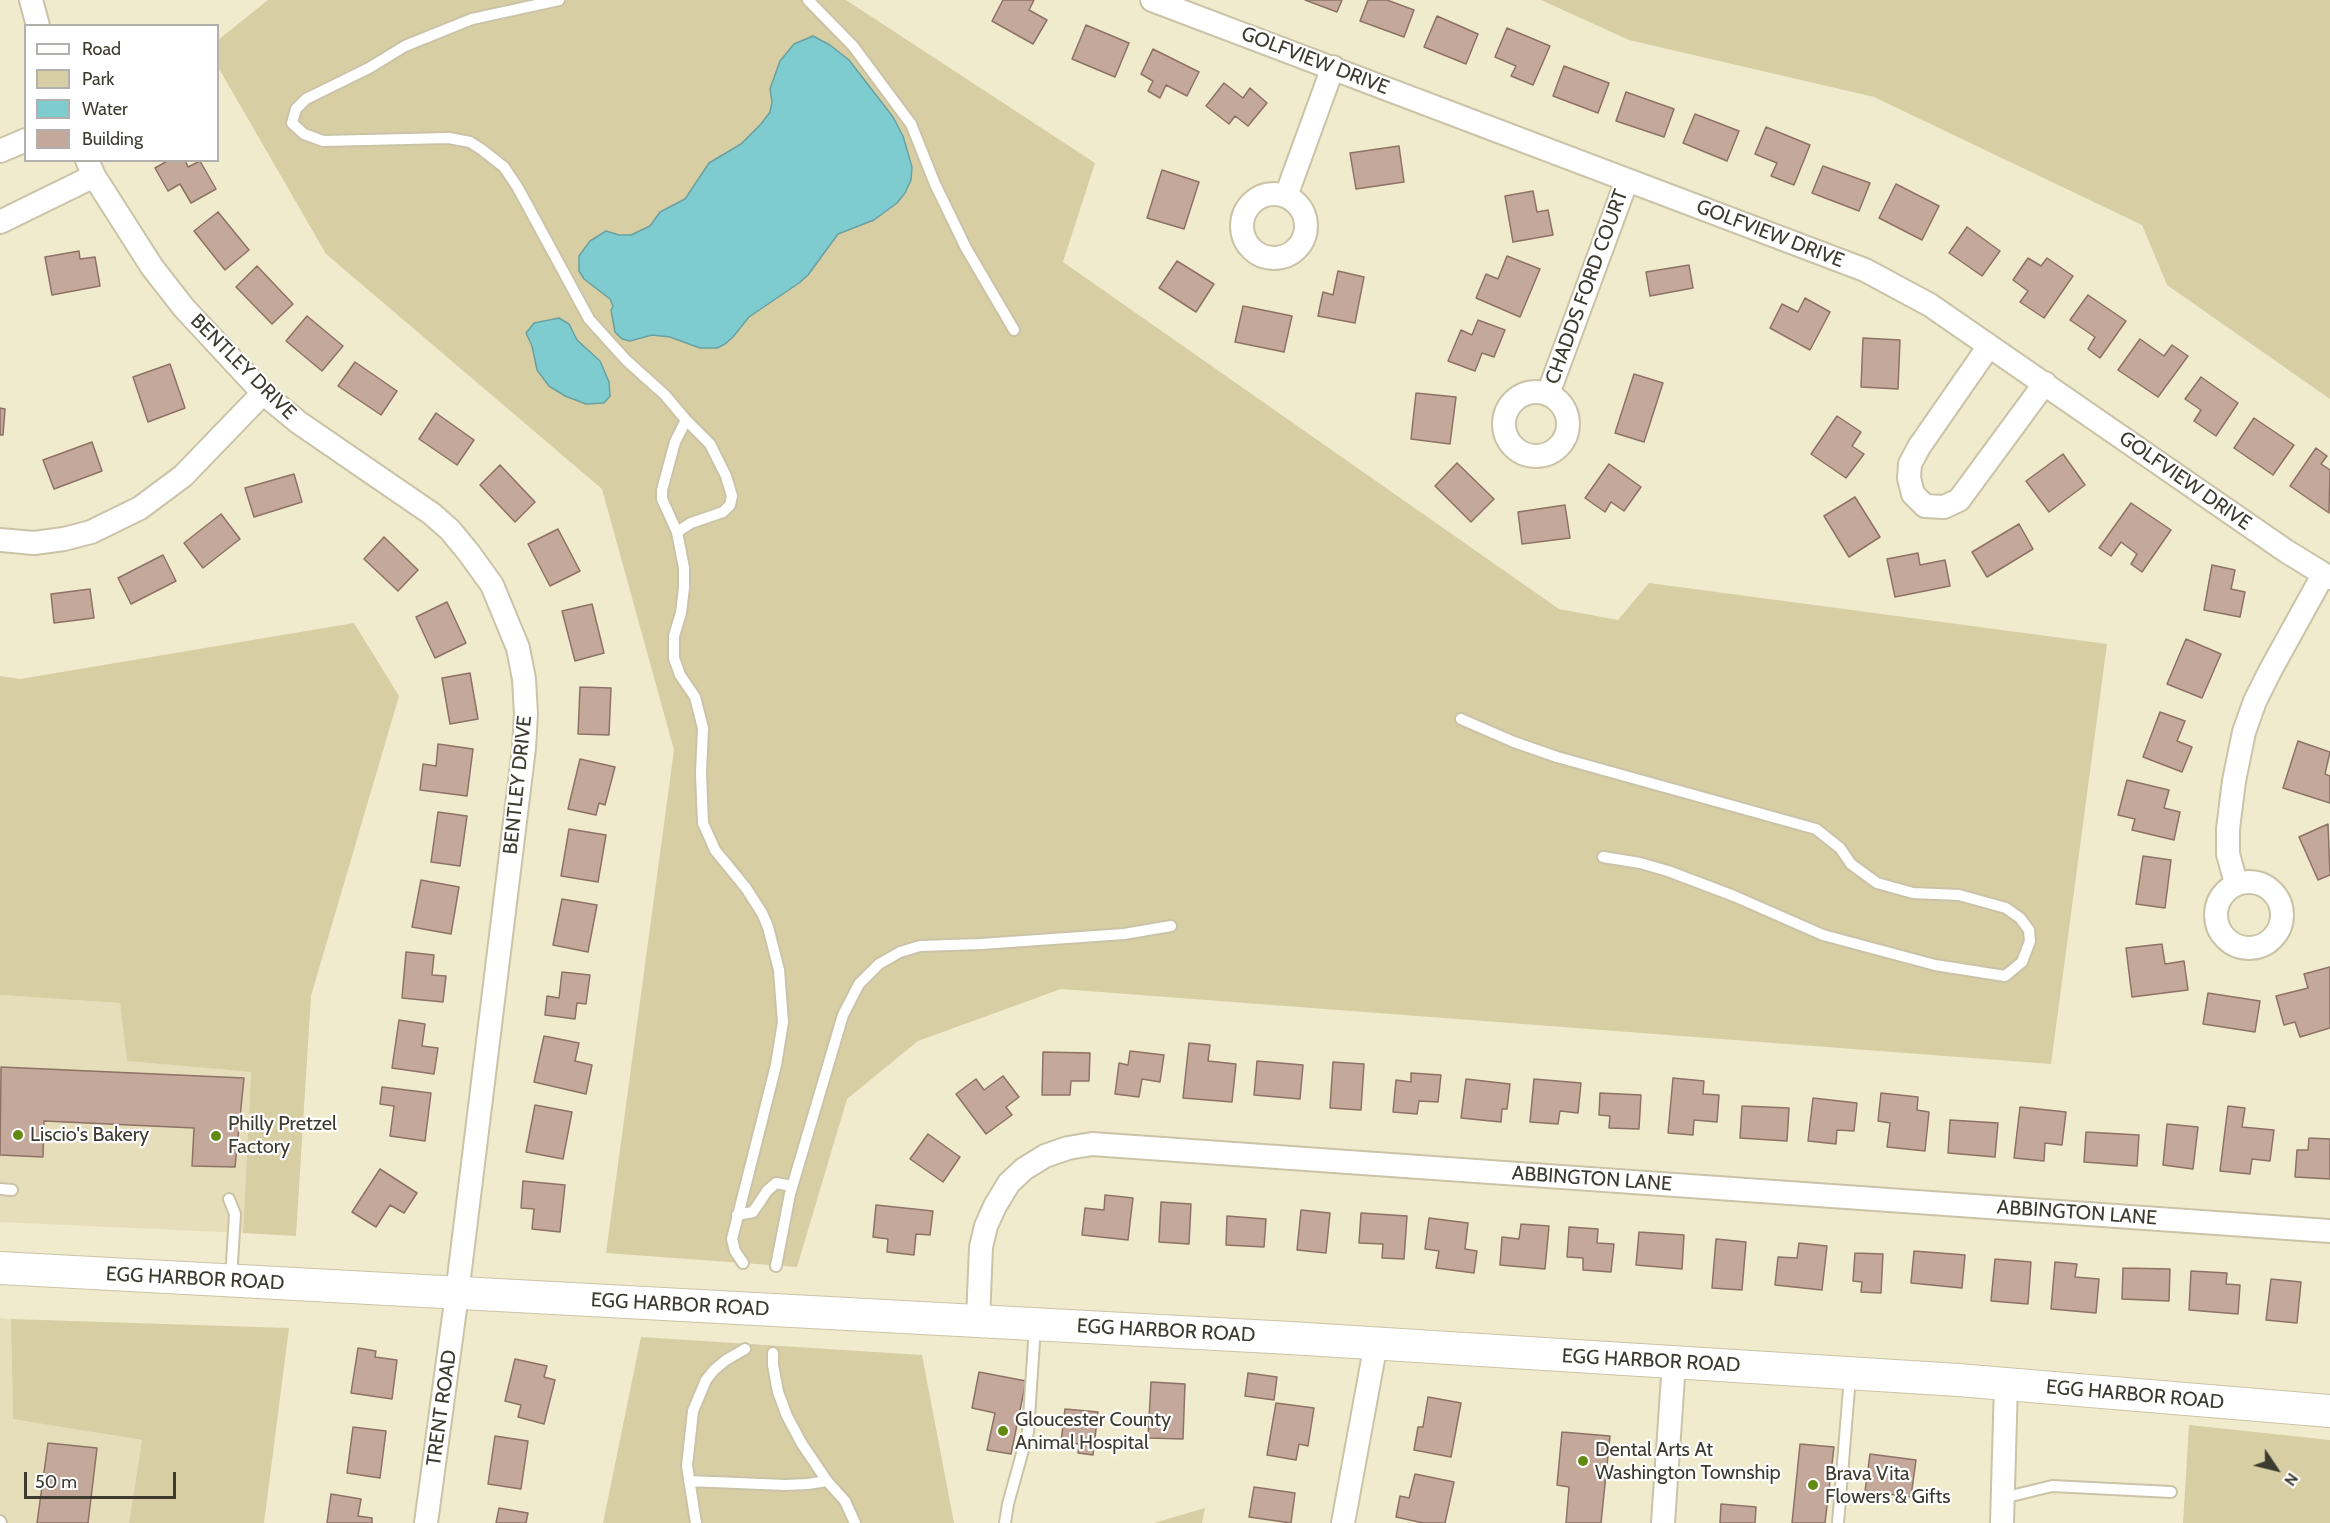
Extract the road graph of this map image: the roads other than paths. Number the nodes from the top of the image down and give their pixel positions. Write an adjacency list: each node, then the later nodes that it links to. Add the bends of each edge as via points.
1 (31, 0): 5 (street)
2 (559, 0): 18 (lane, via 472,20 405,46 369,69 306,99 296,109 292,123 304,135 323,141 449,138 481,148 504,167 518,188 589,319)
3 (808, 0): 13 (lane, via 854,46 911,124 966,248)
4 (1152, 0): 6 (street, GOLFVIEW DRIVE)
5 (38, 24)
6 (1333, 67): 10 (street, GOLFVIEW DRIVE); 11 (street)
7 (24, 141): 8 (street)
8 (0, 152)
9 (90, 168): 12 (street); 16 (street, BENTLEY DRIVE, via 152,267 184,308)
10 (1627, 180): 14 (street, GOLFVIEW DRIVE, via 1865,270 1930,305); 17 (street, CHADDS FORD COURT)
11 (1287, 196)
12 (0, 222)
13 (1014, 330)
14 (1989, 346): 15 (street, GOLFVIEW DRIVE); 15 (street, via 1910,464 1913,494 1925,506 1944,507 1959,500)
15 (2045, 384): 21 (street, GOLFVIEW DRIVE)
16 (263, 393): 20 (street, via 183,476 140,508 91,532 64,539 34,543); 36 (street, BENTLEY DRIVE, via 307,429 450,530 492,585 518,648 524,679 524,748)
17 (1548, 394)
18 (686, 420): 19 (lane, via 675,442 662,490 662,499); 19 (lane, via 710,444 732,496 723,512)
19 (677, 532): 30 (lane, via 684,588 674,636 674,658 695,697 703,728 703,823 719,858 762,913 779,970 783,1022 779,1047)
20 (0, 540)
21 (2327, 576): 24 (street, via 2270,671 2244,732 2228,829 2228,854)
22 (1461, 719): 23 (lane, via 1557,757 1815,829 1876,883 1913,893 1959,895 2006,908 2029,930 2030,941 2022,962 2005,976 1935,965 1823,935 1668,871)
23 (1603, 857)
24 (2236, 883)
25 (1171, 926): 26 (lane, via 1117,935 920,946 879,964 859,984 843,1015)
26 (792, 1186): 30 (lane, via 776,1183 753,1212); 33 (lane)
27 (0, 1189): 28 (lane)
28 (12, 1190)
29 (229, 1199): 35 (lane, via 235,1214)
30 (737, 1215): 32 (lane, via 732,1246)
31 (2330, 1231): 37 (street, ABBINGTON LANE, via 1092,1144 1046,1156 1024,1168 1009,1183 986,1226 981,1247)
32 (744, 1263)
33 (776, 1266)
34 (0, 1268): 35 (main road, EGG HARBOR ROAD)
35 (231, 1281): 36 (main road, EGG HARBOR ROAD)
36 (457, 1294): 37 (main road, EGG HARBOR ROAD); 50 (street, TRENT ROAD)
37 (978, 1320): 38 (main road, EGG HARBOR ROAD)
38 (1035, 1323): 39 (main road, EGG HARBOR ROAD); 53 (lane, via 1028,1432)
39 (1376, 1343): 42 (main road, EGG HARBOR ROAD); 54 (street)
40 (745, 1348): 46 (lane, via 714,1370 699,1396 690,1424)
41 (773, 1353): 47 (lane, via 778,1392 787,1416)
42 (1674, 1362): 43 (main road, EGG HARBOR ROAD); 55 (street)
43 (1850, 1373): 44 (main road, EGG HARBOR ROAD); 56 (lane)
44 (2006, 1384): 45 (main road, EGG HARBOR ROAD); 49 (street)
45 (2330, 1411)
46 (689, 1481): 47 (lane, via 785,1485); 51 (lane)
47 (827, 1481): 52 (lane, via 845,1502)
48 (2171, 1492): 49 (lane, via 2052,1486)
49 (2003, 1498): 57 (street)
50 (426, 1523)
51 (696, 1523)
52 (855, 1523)
53 (1005, 1523)
54 (1343, 1523)
55 (1663, 1523)
56 (1838, 1523)
57 (2002, 1523)

